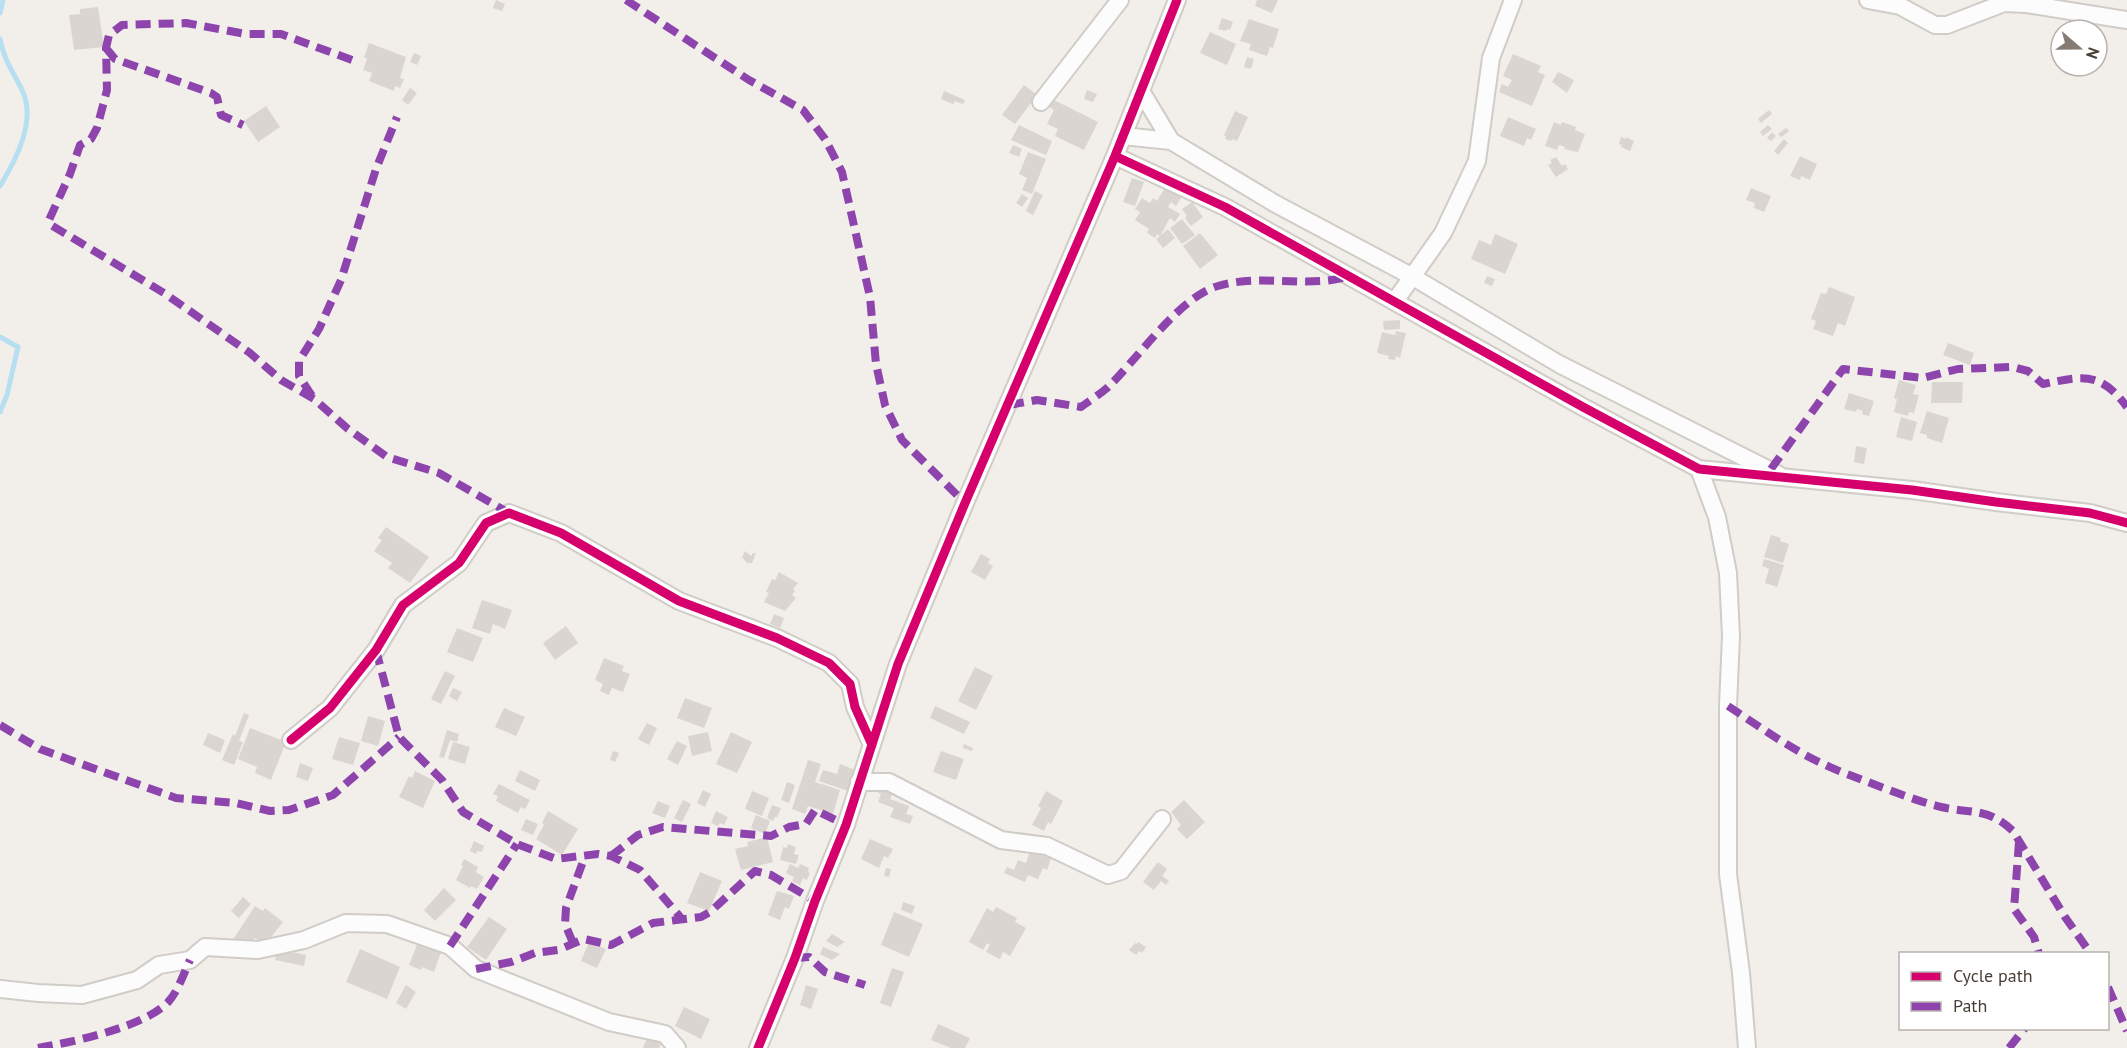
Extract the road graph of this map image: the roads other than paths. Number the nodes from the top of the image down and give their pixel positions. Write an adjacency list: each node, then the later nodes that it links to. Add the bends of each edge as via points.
1 (1120, 0): 8 (street)
2 (1177, 0): 7 (street)
3 (1513, 0): 12 (street, via 1491,58 1477,161 1443,233)
4 (1868, 0): 5 (street, via 1900,6 1935,26 2004,3)
5 (2023, 2): 6 (street)
6 (2127, 20)
7 (1141, 91): 9 (street); 10 (street)
8 (1041, 102)
9 (1123, 136): 10 (street); 11 (street)
10 (1171, 141): 12 (street, via 1274,203)
11 (1115, 156): 13 (street, via 1225,207); 18 (street, via 898,664)
12 (1413, 277): 13 (street); 15 (street, via 1559,364)
13 (1395, 301): 14 (street)
14 (1699, 469): 15 (street); 24 (street, via 1717,517 1728,573 1728,874)
15 (1784, 477): 16 (street, via 2090,513)
16 (2127, 523)
17 (291, 740): 18 (street, via 330,708 376,650 403,606 459,563 486,524 509,513 561,533 679,601 777,638 829,663 849,684)
18 (872, 745): 19 (street)
19 (859, 782): 20 (street, via 889,782 1001,840 1047,846 1108,875 1121,871); 23 (street, via 846,825)
20 (1162, 819)
21 (0, 989): 22 (street, via 82,995 137,980 159,965 190,960 205,947 258,950 304,940 346,923 387,924 450,946 476,969 609,1023 665,1034)
22 (676, 1048)
23 (758, 1048)
24 (1747, 1048)

